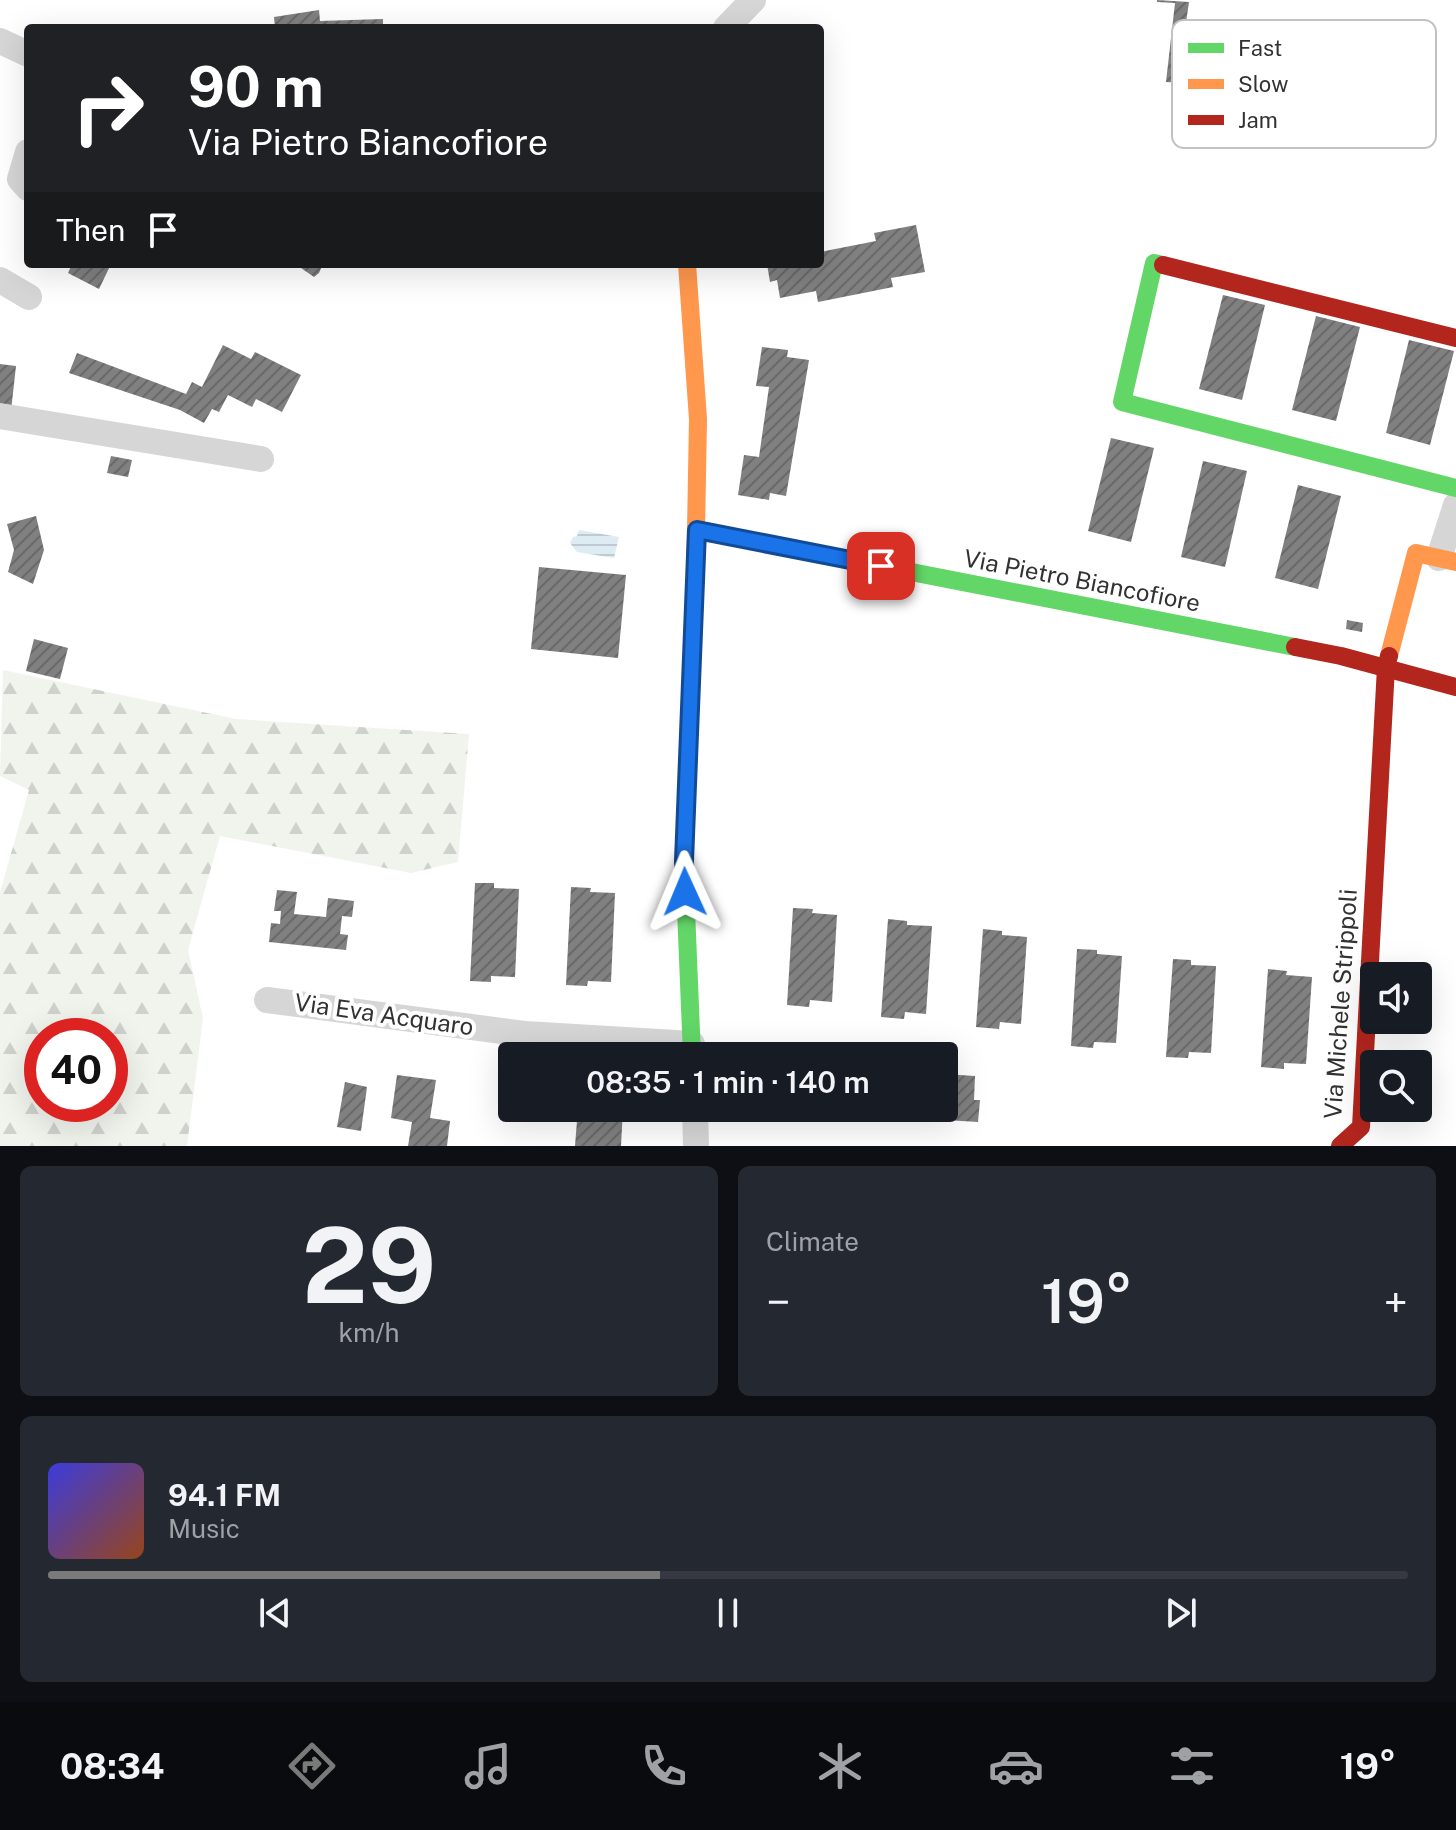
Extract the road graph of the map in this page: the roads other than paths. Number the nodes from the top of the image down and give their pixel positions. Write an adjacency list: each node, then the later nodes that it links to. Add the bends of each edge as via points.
1 (753, 0): 2 (street)
2 (730, 24)
3 (0, 41): 4 (street)
4 (24, 52)
5 (24, 166): 6 (street)
6 (24, 184)
7 (687, 268): 15 (street, via 698,419)
8 (0, 280): 9 (street)
9 (29, 297)
10 (1456, 338): 13 (street, via 1154,263 1122,402)
11 (0, 416): 12 (street)
12 (261, 459)
13 (1456, 488)
14 (1456, 505): 16 (street)
15 (697, 530): 17 (street, Via Pietro Biancofiore); 21 (street, via 684,861)
16 (1447, 560): 17 (street, Via Michele Strippoli, via 1416,553)
17 (1386, 667): 18 (street, Via Pietro Biancofiore); 24 (street, Via Michele Strippoli, via 1361,1127)
18 (1456, 687)
19 (267, 1000): 20 (street, Via Eva Acquaro)
20 (608, 1042)
21 (692, 1042)
22 (695, 1122): 23 (street)
23 (696, 1146)
24 (1340, 1146)

